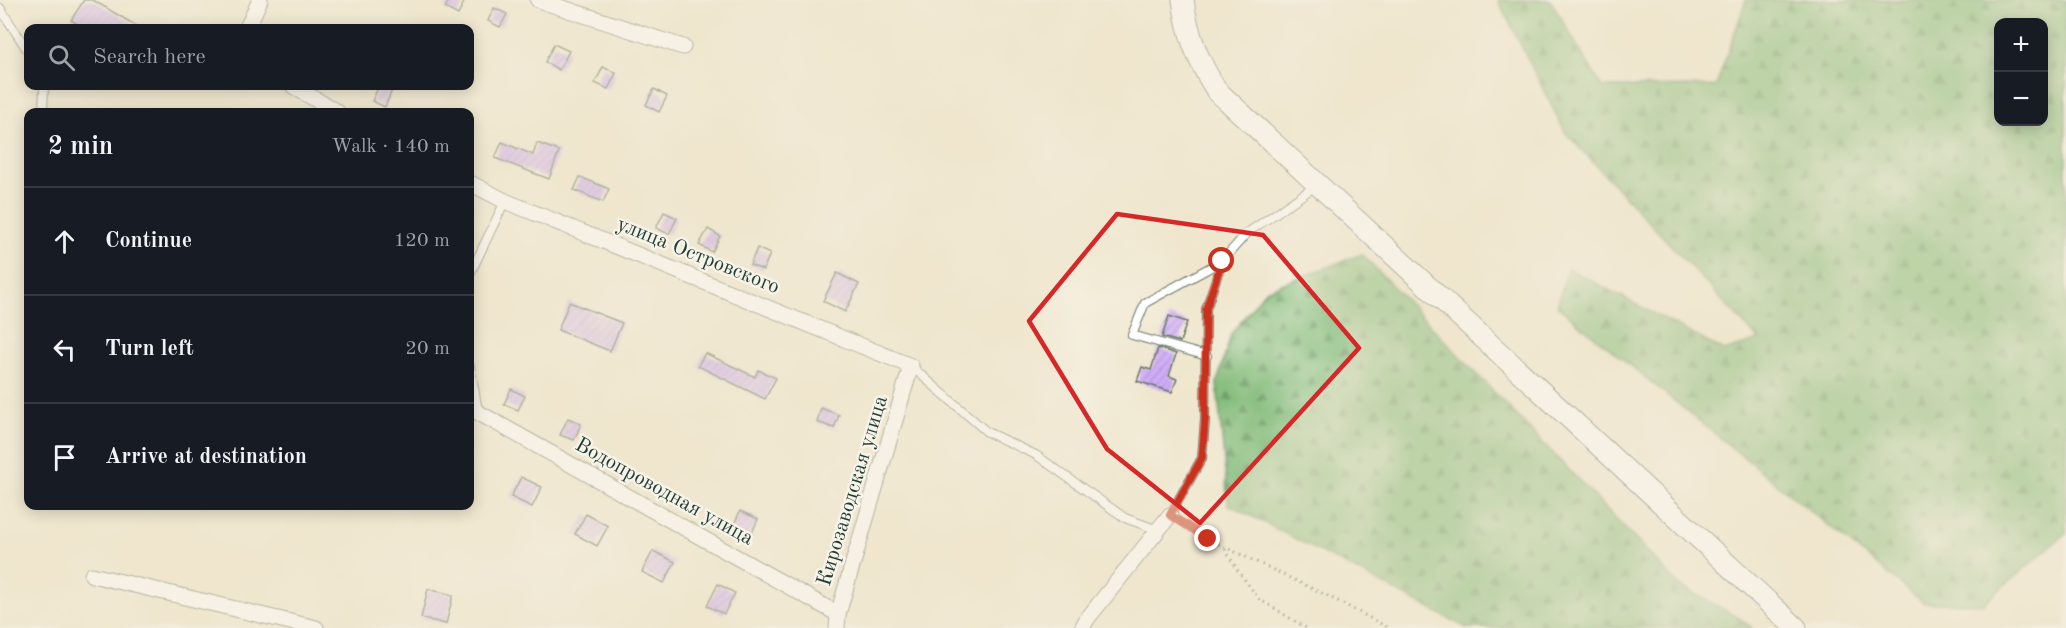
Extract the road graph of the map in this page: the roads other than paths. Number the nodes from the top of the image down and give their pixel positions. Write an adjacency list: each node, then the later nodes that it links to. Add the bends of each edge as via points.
1 (260, 0): 5 (street)
2 (538, 0): 7 (street)
3 (1183, 0): 12 (main road, via 1201,65 1217,91)
4 (0, 8): 6 (lane)
5 (249, 24)
6 (24, 45)
7 (683, 47)
8 (44, 90): 10 (lane)
9 (300, 90): 11 (street)
10 (43, 108)
11 (330, 108)
12 (1319, 184): 15 (lane, via 1247,233); 26 (main road)
13 (474, 185): 14 (street, улица Островского)
14 (505, 201): 16 (lane); 18 (street, улица Островского)
15 (1222, 261): 17 (lane, via 1206,309); 17 (lane, via 1145,303 1132,336)
16 (474, 266)
17 (1207, 356): 20 (lane, via 1202,458)
18 (911, 366): 21 (lane, via 987,432 1036,455 1125,519); 23 (street, Кирозаводская улица)
19 (474, 409): 23 (street, Водопроводная улица)
20 (1170, 515): 21 (street)
21 (1158, 530): 25 (street)
22 (92, 575): 24 (street)
23 (837, 621)
24 (316, 628)
25 (1082, 628)
26 (1796, 628)

